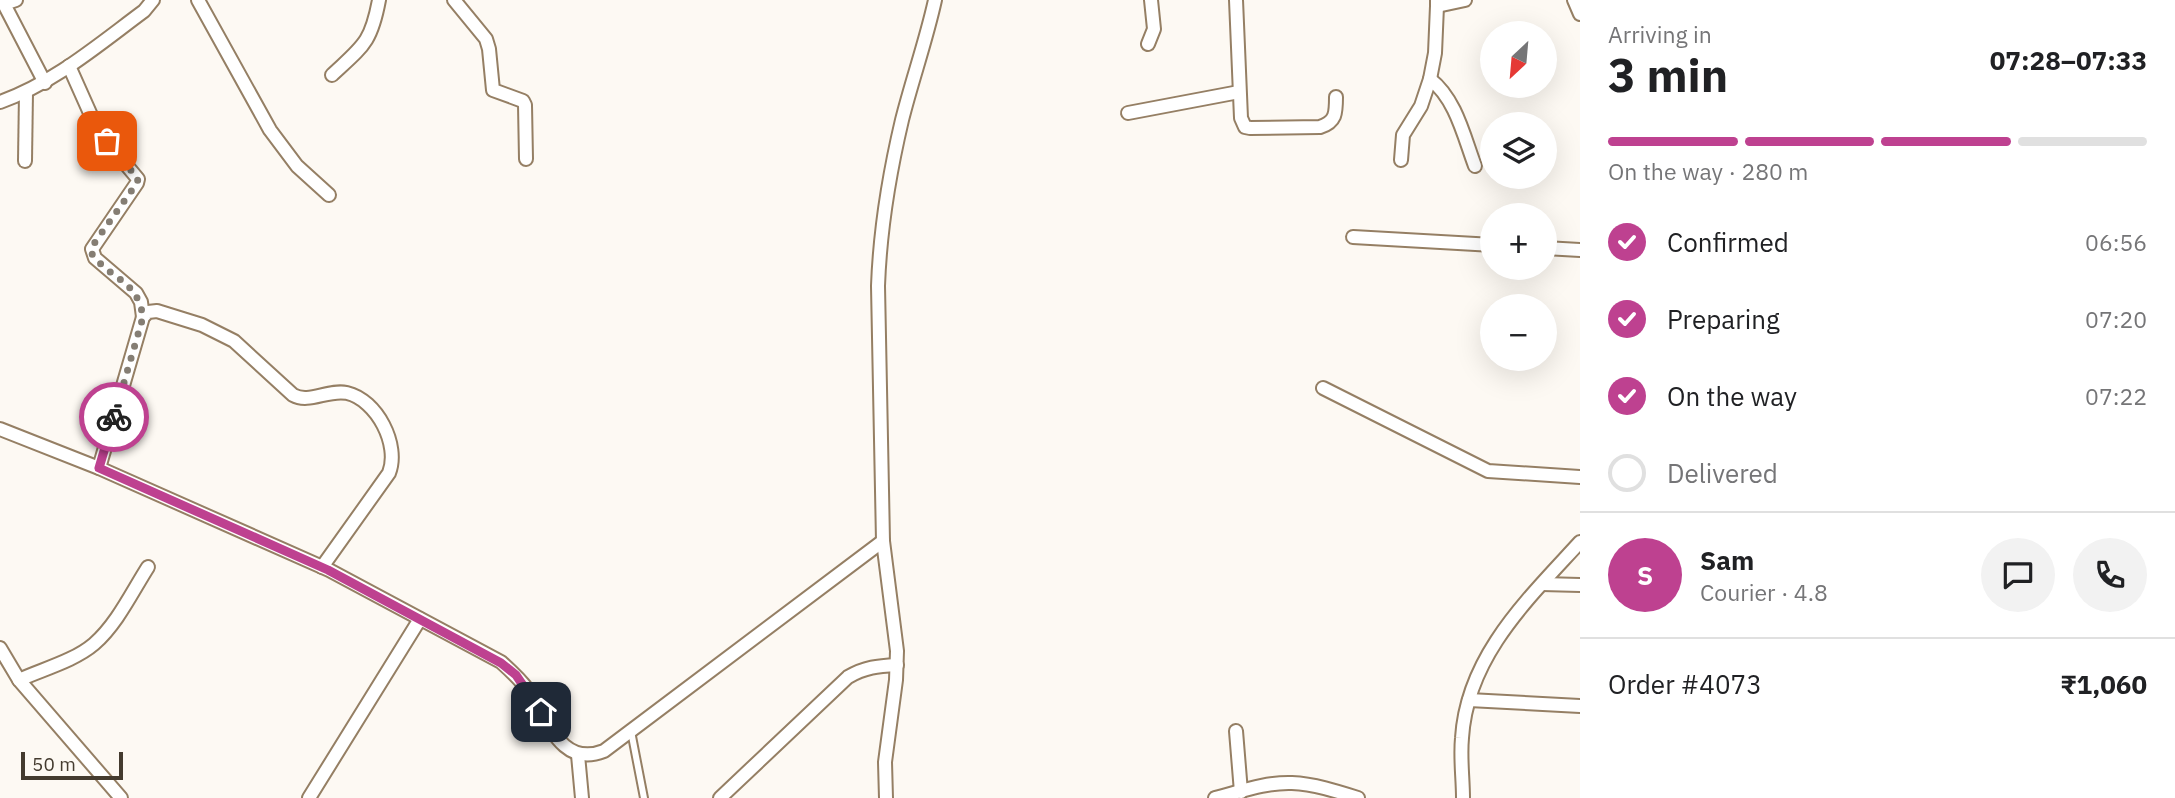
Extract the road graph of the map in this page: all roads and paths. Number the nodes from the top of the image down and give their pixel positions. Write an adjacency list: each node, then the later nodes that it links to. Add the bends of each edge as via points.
1 (153, 0): 14 (street, via 144,12)
2 (198, 0): 27 (street, via 270,130 297,166)
3 (379, 0): 15 (street, via 371,35)
4 (454, 0): 23 (street, via 486,39 493,90 525,105)
5 (935, 0): 37 (street, via 903,119 880,246)
6 (1151, 0): 13 (street, via 1154,29)
7 (1236, 0): 19 (street)
8 (1465, 0): 11 (street)
9 (1574, 0): 12 (street)
10 (7, 2): 17 (street)
11 (1437, 3): 16 (street)
12 (1580, 14)
13 (1148, 44)
14 (69, 66): 17 (street); 32 (street, via 98,131 138,179 92,249 94,258 136,293)
15 (332, 75)
16 (1430, 79): 24 (street, via 1421,106 1403,135); 26 (street, via 1453,108)
17 (45, 83): 18 (street)
18 (26, 92): 21 (street); 25 (street)
19 (1239, 92): 20 (street, via 1242,123 1250,128 1329,124 1334,119); 22 (street)
20 (1336, 97)
21 (0, 102)
22 (1128, 113)
23 (526, 159)
24 (1401, 160)
25 (25, 161)
26 (1475, 166)
27 (329, 195)
28 (1353, 237): 29 (street)
29 (1480, 244)
30 (1557, 249): 31 (street)
31 (1580, 250)
32 (143, 317): 35 (street); 40 (street, via 157,311 218,331 293,395 305,399 348,393 379,419 393,454 389,473)
33 (1323, 388): 36 (street, via 1488,471)
34 (0, 429): 35 (street)
35 (99, 468): 40 (street)
36 (1580, 477)
37 (883, 541): 45 (street); 49 (street)
38 (1580, 542): 41 (street)
39 (148, 567): 46 (street, via 93,644)
40 (322, 567): 43 (street)
41 (1542, 584): 42 (street); 47 (street, via 1495,641)
42 (1580, 584)
43 (419, 619): 51 (street, via 516,675 554,734); 54 (street)
44 (0, 648): 46 (street)
45 (897, 665): 57 (street, via 861,669 848,677); 58 (street, via 885,762)
46 (19, 680): 53 (street)
47 (1469, 700): 48 (street); 61 (street, via 1462,738)
48 (1580, 706)
49 (631, 731): 51 (street, via 604,751 590,757); 56 (lane)
50 (1237, 731): 52 (street)
51 (578, 755): 55 (street)
52 (1241, 792): 59 (street); 60 (street, via 1290,782)
53 (121, 798)
54 (309, 798)
55 (582, 798)
56 (644, 798)
57 (720, 798)
58 (886, 798)
59 (1215, 798)
60 (1357, 798)
61 (1463, 798)

